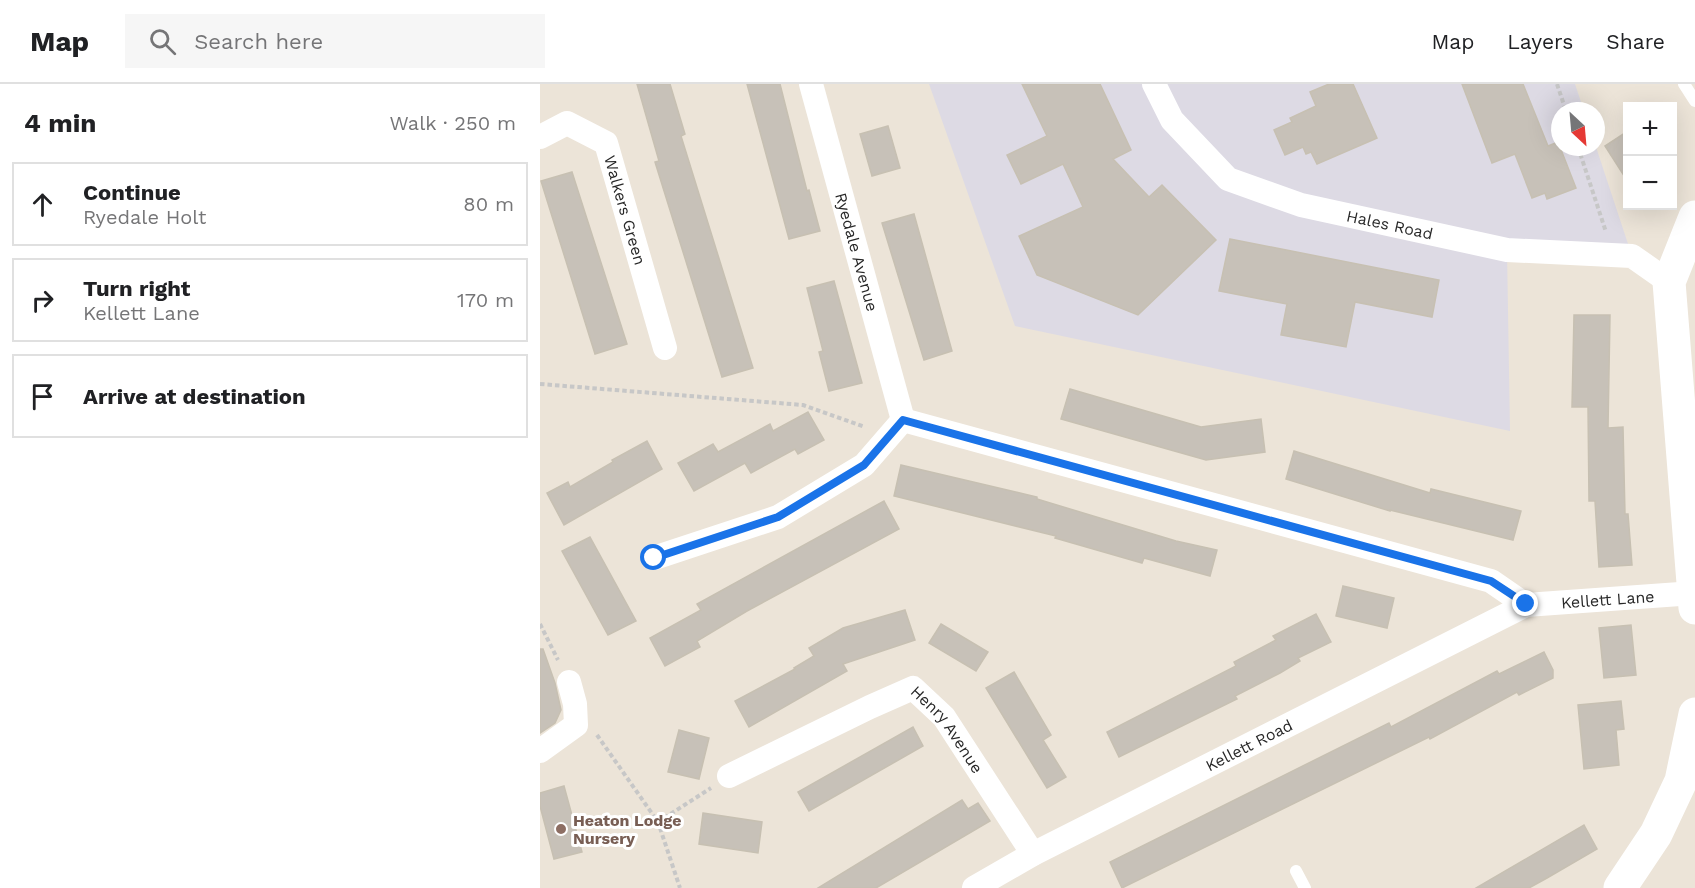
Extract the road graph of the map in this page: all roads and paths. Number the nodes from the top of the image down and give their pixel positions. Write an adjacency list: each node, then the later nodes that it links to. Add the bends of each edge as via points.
1 (811, 84): 14 (street, Ryedale Avenue)
2 (1154, 84): 10 (street, Hales Road, via 1172,120 1228,179 1301,205 1507,250)
3 (1557, 84): 6 (path)
4 (1684, 84): 5 (lane)
5 (1695, 101)
6 (1563, 102)
7 (540, 137): 12 (street, Walkers Green, via 567,123 606,143)
8 (1581, 156): 10 (path)
9 (1695, 217): 11 (street)
10 (1614, 255): 11 (street, Hales Road, via 1632,256)
11 (1669, 282): 15 (street)
12 (665, 348)
13 (540, 384): 14 (path, via 803,405)
14 (897, 428): 16 (street, via 864,465 778,517); 18 (street, via 1491,581)
15 (1691, 510): 17 (street)
16 (654, 558)
17 (1694, 600): 18 (street, Kellett Lane)
18 (1526, 604): 25 (street, Kellett Road)
19 (540, 624): 20 (path)
20 (572, 693): 22 (street, via 576,725); 24 (path)
21 (1695, 714): 30 (street, via 1681,781 1656,834)
22 (540, 751)
23 (729, 776): 24 (path); 25 (street, Henry Avenue, via 913,688 944,717)
24 (658, 822): 27 (path)
25 (1033, 854): 28 (street, Kellett Road)
26 (1296, 872): 29 (lane)
27 (680, 888)
28 (974, 888)
29 (1305, 888)
30 (1620, 888)

